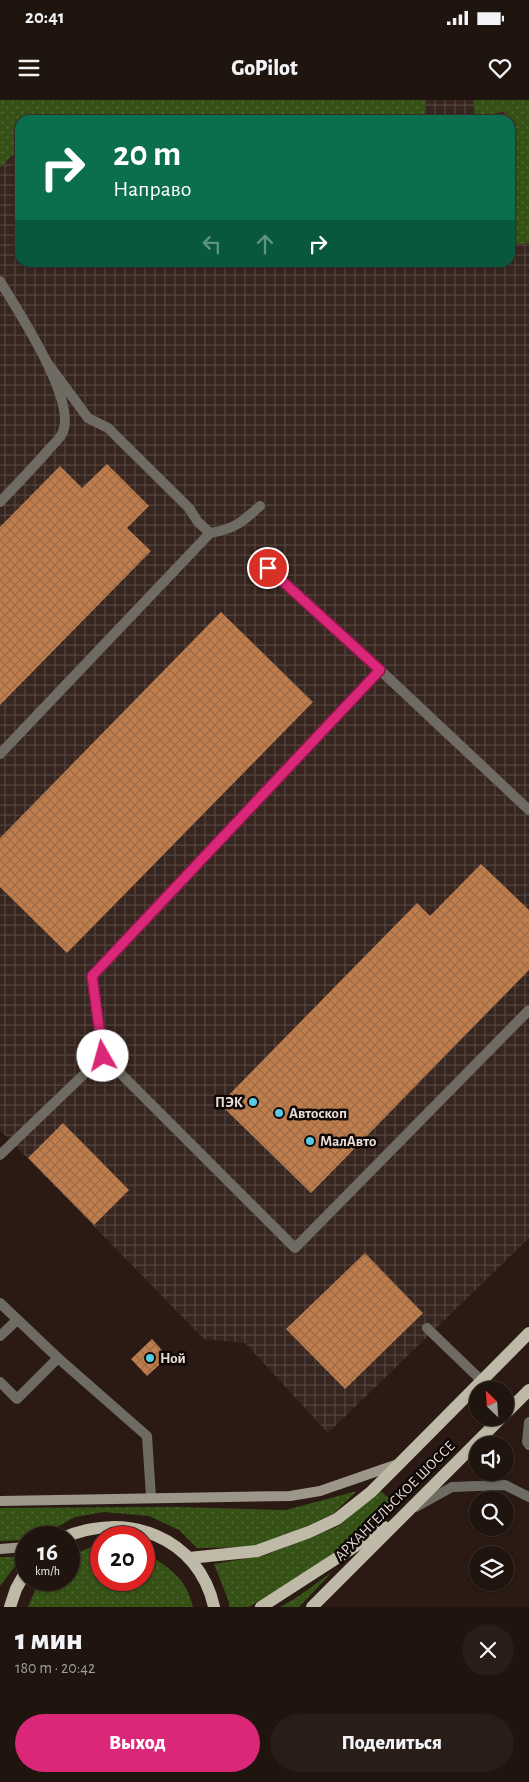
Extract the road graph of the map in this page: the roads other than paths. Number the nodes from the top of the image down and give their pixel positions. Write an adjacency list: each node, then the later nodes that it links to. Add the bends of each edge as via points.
1 (0, 281): 2 (lane)
2 (46, 361): 3 (lane, via 66,417 62,433); 5 (lane, via 88,418 108,428)
3 (0, 502)
4 (260, 506): 5 (lane, via 228,530)
5 (210, 532): 8 (lane)
6 (268, 568): 7 (lane)
7 (380, 670): 9 (lane); 11 (lane, via 92,976)
8 (0, 754)
9 (529, 810)
10 (529, 1010): 11 (lane, via 295,1248)
11 (103, 1056): 12 (lane)
12 (0, 1155)
13 (0, 1303): 14 (lane)
14 (16, 1320): 17 (lane); 18 (lane)
15 (427, 1328): 19 (lane)
16 (529, 1333): 19 (main road, АРХАНГЕЛЬСКОЕ ШОССЕ)
17 (0, 1336)
18 (58, 1358): 20 (lane, via 17,1399); 28 (lane, via 147,1436)
19 (482, 1381)
20 (0, 1382)
21 (529, 1390): 23 (main road)
22 (469, 1394): 27 (main road, АРХАНГЕЛЬСКОЕ ШОССЕ)
23 (514, 1405)
24 (529, 1422): 26 (lane)
25 (493, 1426): 31 (main road, АРХАНГЕЛЬСКОЕ ШОССЕ)
26 (529, 1445)
27 (401, 1462): 28 (main road, via 320,1491 290,1496); 35 (main road, АРХАНГЕЛЬСКОЕ ШОССЕ, via 337,1519 257,1551)
28 (151, 1497): 30 (main road)
29 (529, 1497): 31 (lane, via 504,1485 452,1487)
30 (0, 1501)
31 (407, 1513): 39 (main road); 40 (main road, АРХАНГЕЛЬСКОЕ ШОССЕ)
32 (80, 1530): 35 (main road, via 126,1526 146,1531 166,1540)
33 (15, 1548): 34 (main road)
34 (0, 1549)
35 (189, 1558): 38 (main road, via 209,1590)
36 (15, 1591): 37 (main road)
37 (10, 1607)
38 (214, 1607)
39 (261, 1607)
40 (312, 1607)

